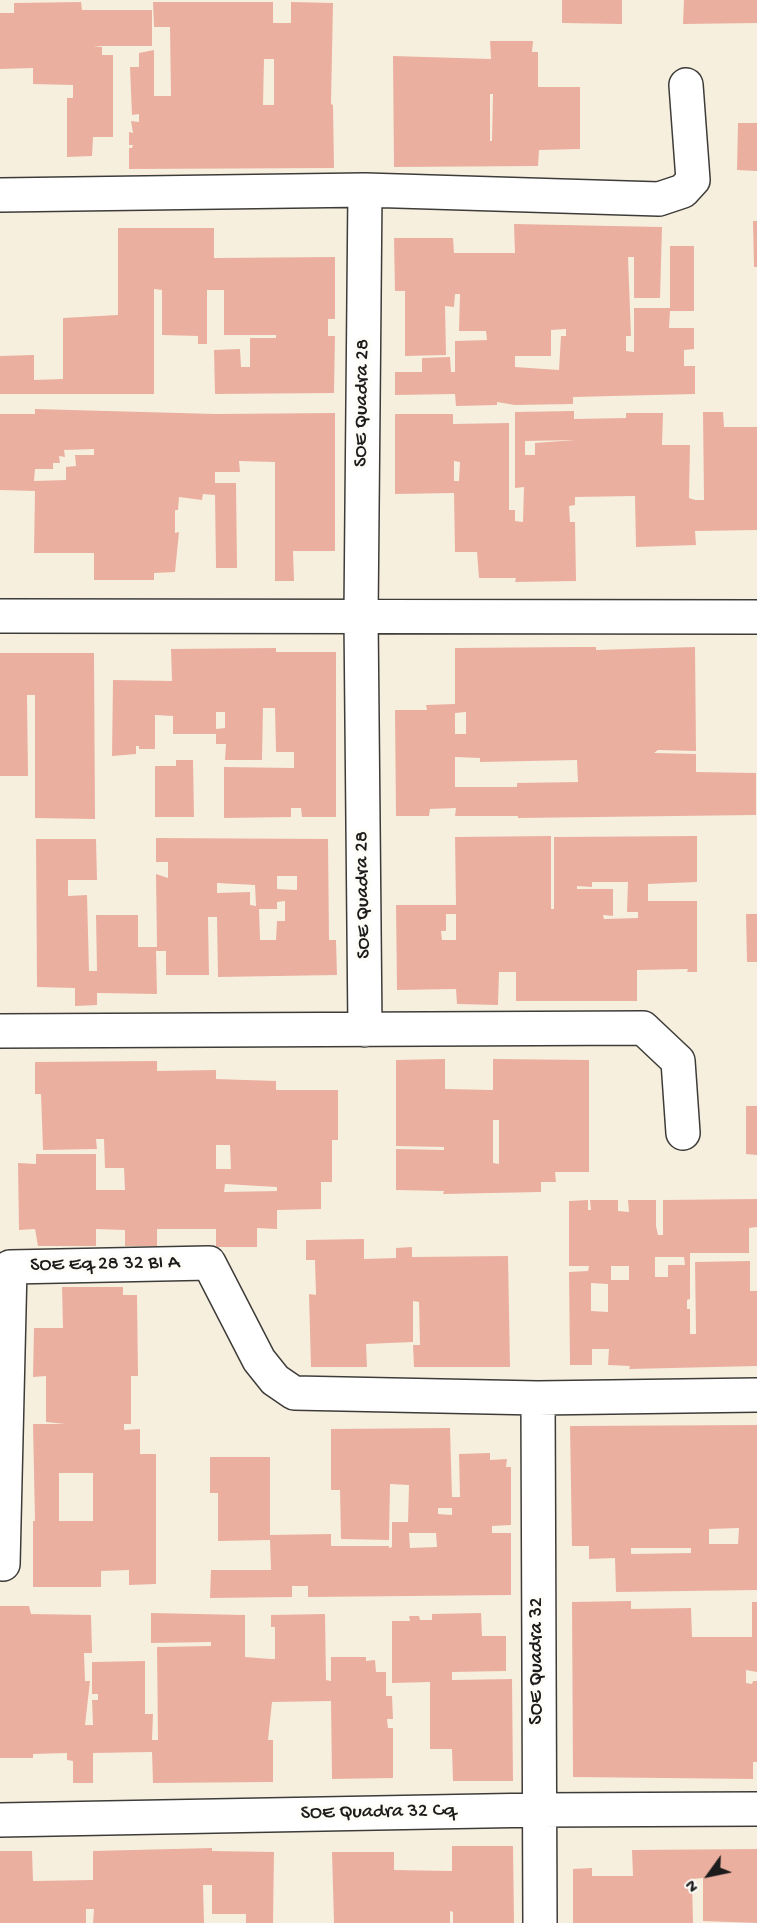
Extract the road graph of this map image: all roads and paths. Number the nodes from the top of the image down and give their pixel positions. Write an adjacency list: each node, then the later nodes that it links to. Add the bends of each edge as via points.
1 (686, 85): 2 (street, via 693,180 683,190 659,199)
2 (365, 190): 3 (street); 5 (street, SOE Quadra 28)
3 (0, 195)
4 (0, 616): 5 (street)
5 (361, 616): 6 (street); 7 (street, SOE Quadra 28)
6 (757, 617)
7 (365, 1030): 8 (street); 9 (street, via 642,1028 678,1061)
8 (0, 1031)
9 (683, 1133)
10 (757, 1395): 11 (street)
11 (538, 1398): 12 (street, SOE Eq 28 32 BI A, via 294,1393 275,1380 259,1360 209,1263 10,1266); 14 (street, SOE Quadra 32)
12 (3, 1449): 13 (street, SOE Eq 28 32 BI A)
13 (3, 1564)
14 (538, 1809): 15 (street, SOE Quadra 32 Cq); 16 (street, SOE Quadra 32 Cq); 17 (street, SOE Quadra 32)
15 (757, 1809)
16 (0, 1820)
17 (540, 1923)

